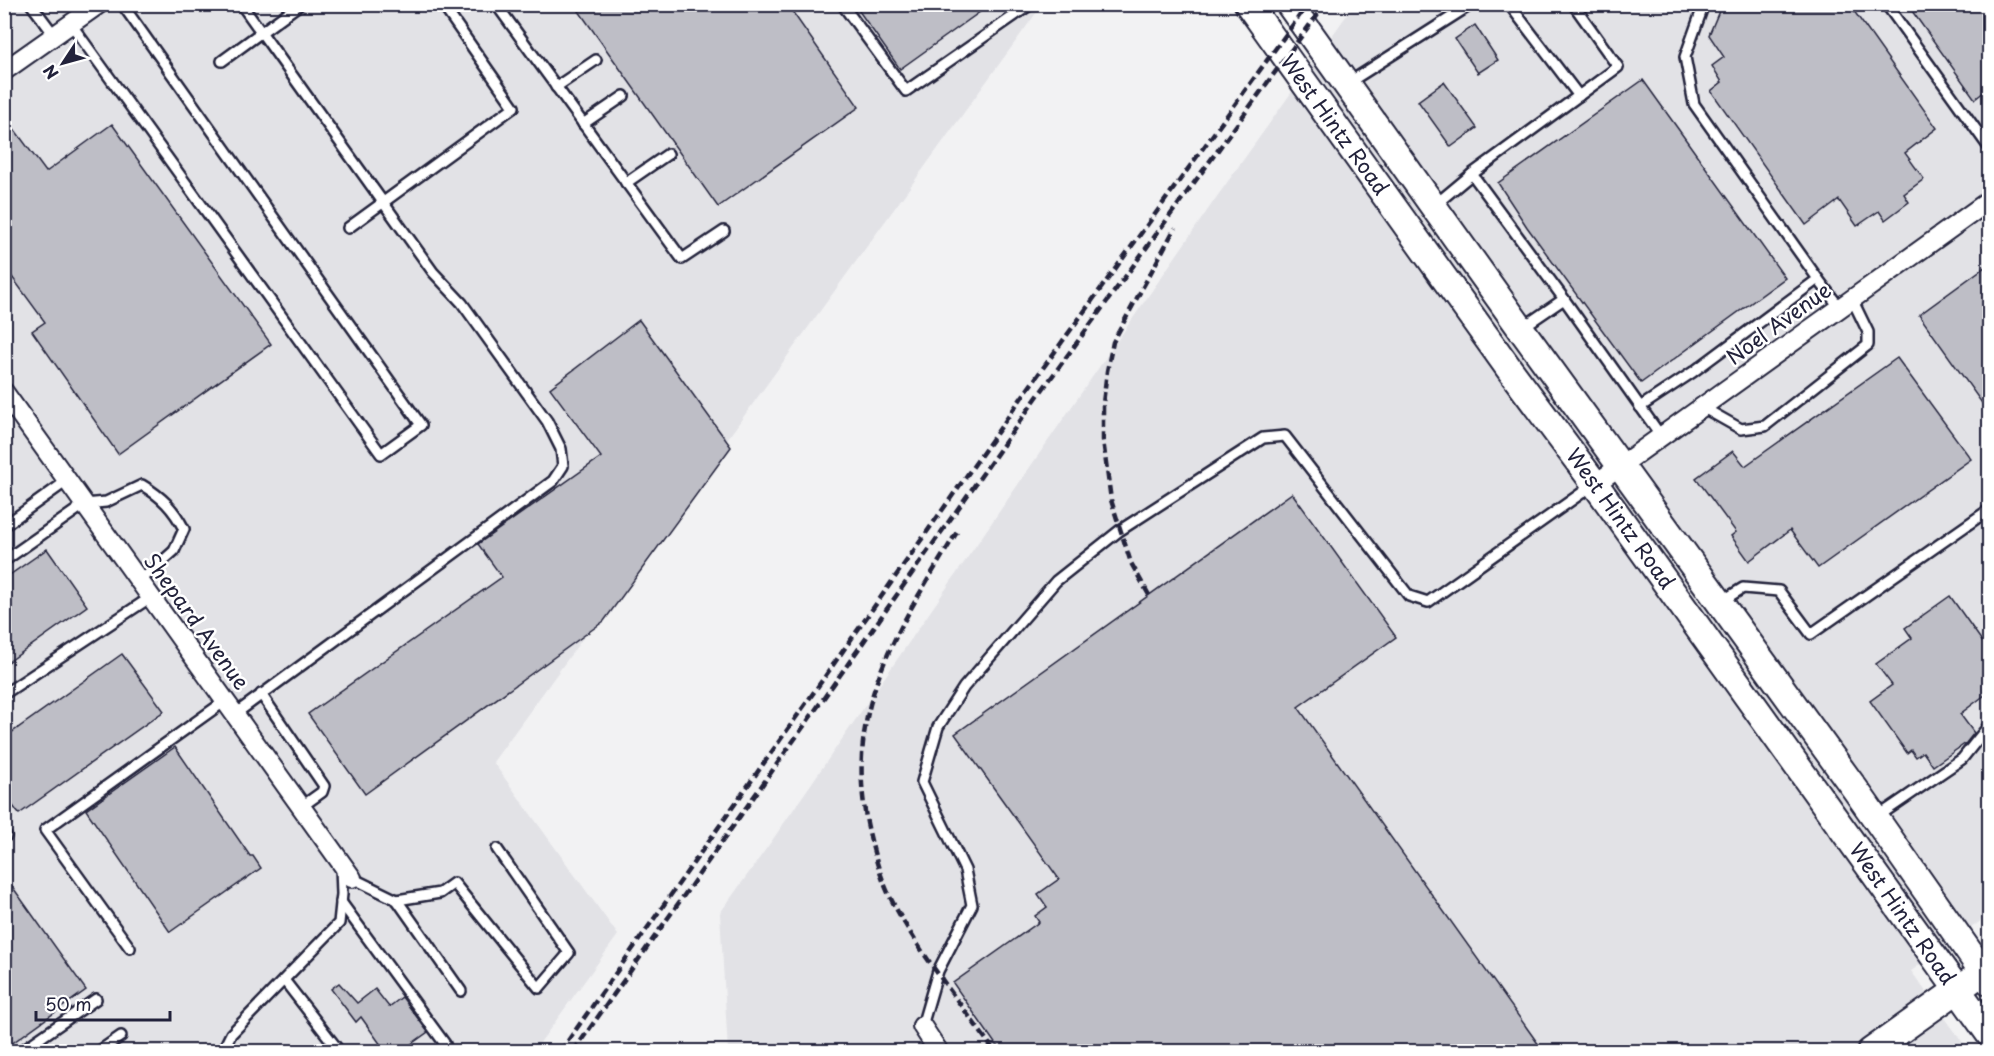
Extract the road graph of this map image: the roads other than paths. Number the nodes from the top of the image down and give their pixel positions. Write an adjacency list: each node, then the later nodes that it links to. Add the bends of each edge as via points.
1 (31, 4): 19 (lane)
2 (99, 4): 17 (street)
3 (122, 4): 17 (lane, via 421,425 381,454)
4 (241, 4): 18 (lane)
5 (300, 4): 18 (lane)
6 (442, 4): 33 (lane, via 514,107)
7 (496, 4): 24 (lane)
8 (842, 4): 9 (lane, via 906,91)
9 (1031, 4)
10 (1248, 4): 47 (main road, West Hintz Road)
11 (1289, 4): 23 (main road, West Hintz Road)
12 (1472, 4): 23 (lane)
13 (1516, 4): 26 (lane, via 1512,8)
14 (1573, 4): 26 (lane, via 1618,67)
15 (1704, 4): 37 (lane, via 1685,57 1694,104)
16 (1886, 4): 28 (lane)
17 (71, 24): 19 (street)
18 (262, 33): 21 (lane); 33 (lane)
19 (55, 36): 22 (street)
20 (596, 60): 24 (lane)
21 (222, 61)
22 (4, 71)
23 (1346, 84): 34 (main road, West Hintz Road)
24 (556, 87): 27 (lane)
25 (624, 96): 27 (lane)
26 (1579, 96): 30 (lane)
27 (583, 124): 31 (lane)
28 (1989, 148)
29 (668, 154): 31 (lane)
30 (1472, 174): 34 (lane); 38 (lane)
31 (626, 183): 36 (lane, via 682,260)
32 (1989, 200): 39 (street, Noel Avenue)
33 (383, 202): 35 (lane); 56 (lane, via 548,421 564,466 554,480)
34 (1434, 206): 40 (main road, West Hintz Road)
35 (348, 228)
36 (723, 231)
37 (1818, 279): 39 (lane); 43 (lane, via 1694,372)
38 (1564, 299): 40 (lane); 43 (lane)
39 (1846, 303): 42 (street, Noel Avenue); 42 (lane, via 1868,332 1868,345 1766,426 1741,429)
40 (1521, 328): 45 (main road, West Hintz Road)
41 (4, 392): 46 (street, Shepard Avenue)
42 (1702, 406): 44 (street, Noel Avenue)
43 (1640, 407): 44 (lane)
44 (1661, 436): 45 (street, Noel Avenue)
45 (1621, 465): 47 (street, Noel Avenue); 54 (main road, West Hintz Road)
46 (68, 480): 48 (street, Shepard Avenue); 50 (lane)
47 (1595, 484): 69 (main road, West Hintz Road); 72 (lane, via 1428,602 1409,596 1285,436 1263,438 1119,531 1056,581 964,687 938,727 922,782 965,870 972,904 938,971)
48 (85, 504): 51 (lane); 52 (street, Shepard Avenue); 52 (lane, via 106,502 142,485 159,495 176,515 184,529 174,551)
49 (1989, 510): 54 (lane, via 1811,634 1779,591 1743,588)
50 (4, 526)
51 (4, 561)
52 (140, 581): 53 (street, Shepard Avenue)
53 (151, 597): 55 (lane); 57 (street, Shepard Avenue)
54 (1720, 602): 60 (main road, West Hintz Road)
55 (4, 694)
56 (261, 694): 57 (lane); 59 (lane, via 324,786 322,792)
57 (230, 707): 59 (street, Shepard Avenue); 66 (lane, via 45,830)
58 (1989, 724): 60 (lane, via 1962,759)
59 (301, 807): 62 (street, Shepard Avenue)
60 (1875, 818): 67 (main road, West Hintz Road)
61 (497, 849): 64 (lane, via 569,953 539,988 454,883 440,893)
62 (340, 861): 63 (street, Shepard Avenue); 65 (lane)
63 (352, 878): 64 (lane)
64 (397, 900): 70 (lane)
65 (341, 902): 68 (lane, via 339,923); 79 (lane)
66 (130, 948)
67 (1987, 974): 69 (main road)
68 (284, 980): 77 (lane, via 231,1034); 78 (lane)
69 (1957, 990): 73 (main road, West Hintz Road); 81 (main road)
70 (461, 991)
71 (96, 999): 75 (lane)
72 (922, 1026): 80 (street)
73 (1989, 1035)
74 (121, 1036): 76 (lane)
75 (20, 1052)
76 (98, 1052)
77 (222, 1052)
78 (340, 1052)
79 (447, 1052)
80 (939, 1052)
81 (1870, 1052)

